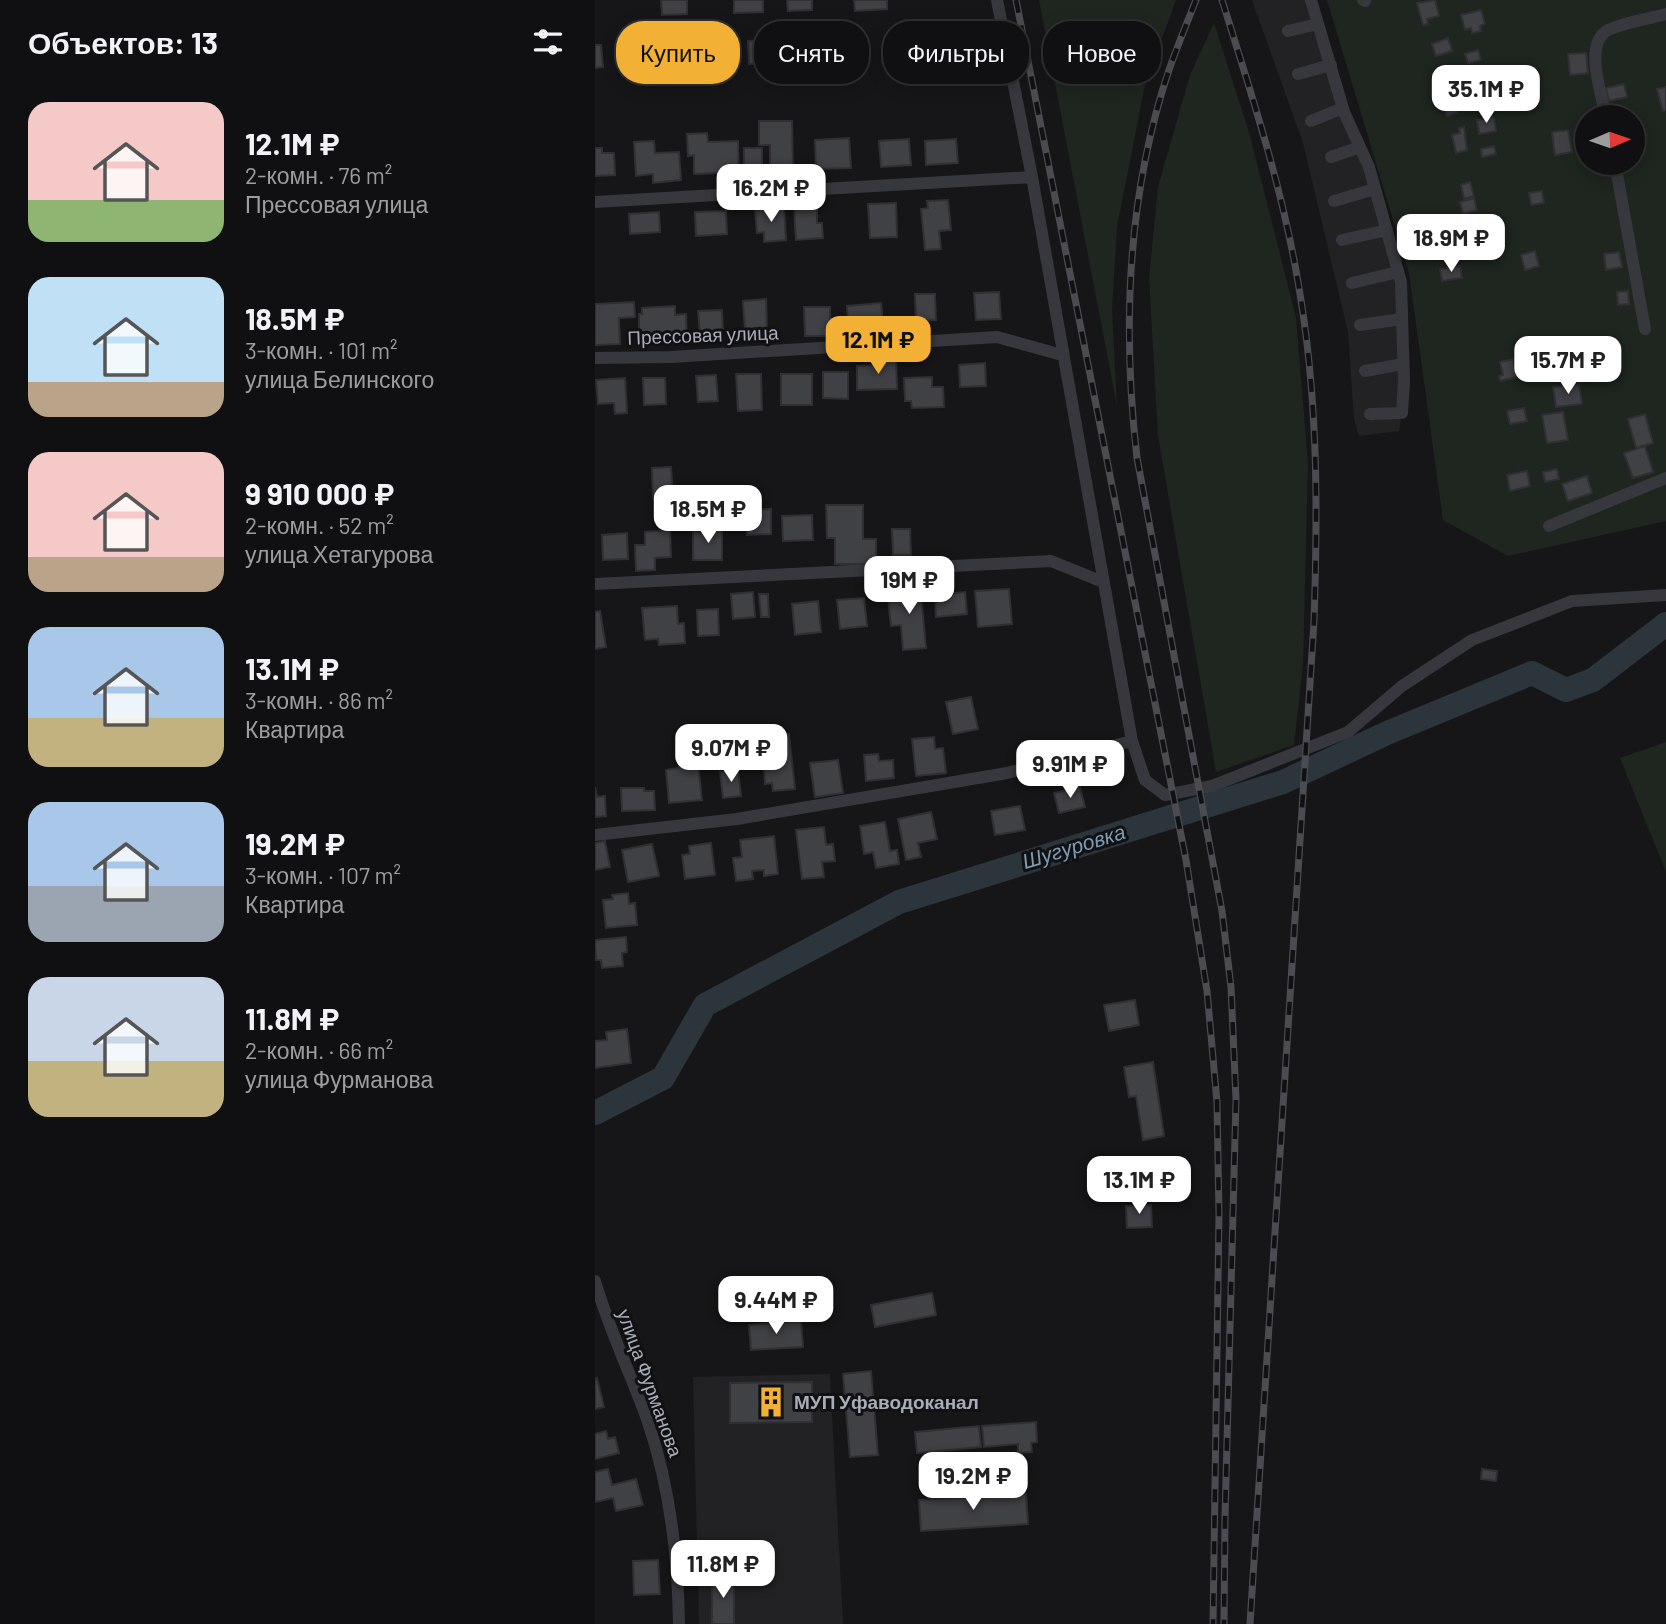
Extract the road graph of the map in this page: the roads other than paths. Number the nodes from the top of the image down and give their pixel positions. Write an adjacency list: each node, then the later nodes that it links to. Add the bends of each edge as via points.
1 (997, 0): 14 (street)
2 (1311, 0): 4 (street)
3 (1666, 14): 8 (street, via 1607,31 1597,39 1594,57)
4 (1318, 24): 5 (street); 6 (street)
5 (1288, 31)
6 (1331, 65): 7 (street); 9 (street)
7 (1298, 74)
8 (1604, 105)
9 (1343, 108): 10 (street); 11 (street)
10 (1311, 121)
11 (1360, 147): 12 (street); 15 (street)
12 (1331, 158)
13 (1617, 175): 24 (street)
14 (1032, 177): 17 (street); 25 (street)
15 (1375, 189): 16 (street); 18 (street)
16 (1334, 201)
17 (595, 202)
18 (1387, 230): 19 (street); 20 (street)
19 (1342, 240)
20 (1398, 271): 21 (street); 22 (street)
21 (1352, 283)
22 (1402, 319): 23 (street); 27 (street)
23 (1360, 325)
24 (1645, 329)
25 (1062, 355): 26 (street, Прессовая улица, via 997,337 671,358); 32 (street)
26 (595, 358)
27 (1403, 364): 28 (street); 29 (street, via 1402,412)
28 (1365, 371)
29 (1370, 414)
30 (1666, 478): 31 (street)
31 (1549, 526)
32 (1103, 582): 33 (street, via 1051,561); 35 (street)
33 (595, 584)
34 (1666, 595): 35 (street, via 1573,601 1472,639 1402,686 1348,732 1212,786 1165,795 1145,780)
35 (1132, 741): 36 (street, via 1007,773 737,819)
36 (595, 835)
37 (595, 1281): 38 (street, улица Фурманова, via 648,1423 664,1483 676,1546)
38 (679, 1624)

